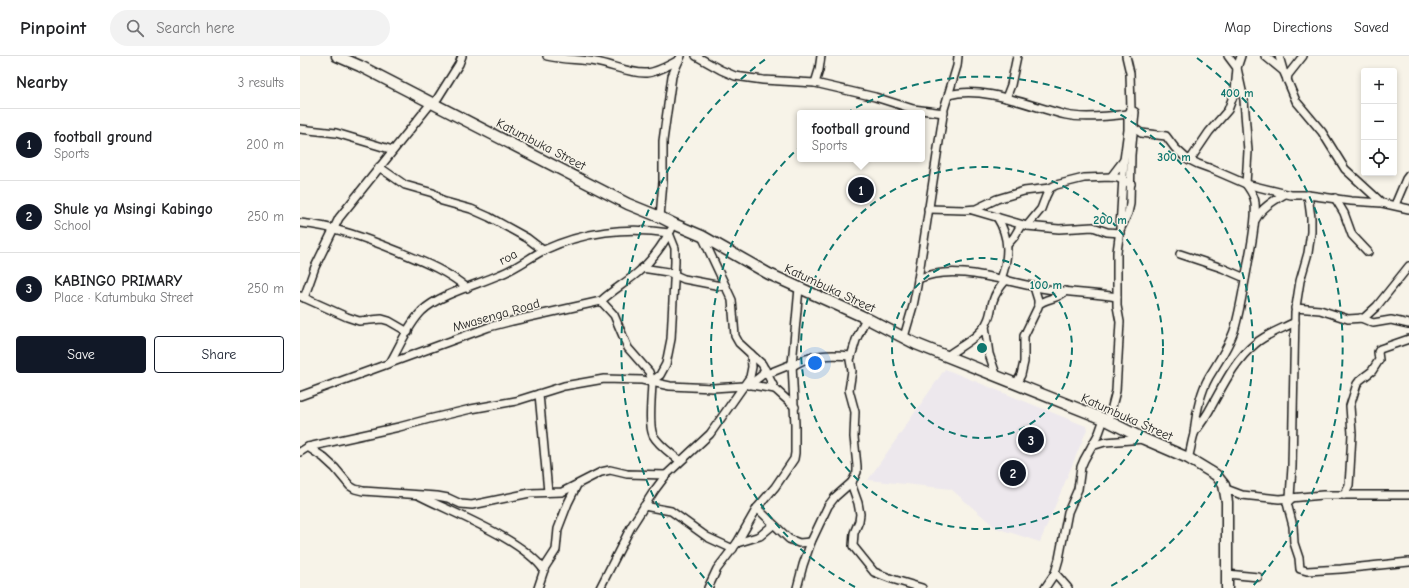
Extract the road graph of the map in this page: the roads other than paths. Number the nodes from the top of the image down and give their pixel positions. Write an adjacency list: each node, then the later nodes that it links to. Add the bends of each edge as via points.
1 (337, 56): 21 (main road, Katumbuka Street)
2 (462, 56): 21 (street)
3 (547, 56): 14 (street, via 598,62 641,73 649,73)
4 (696, 56): 18 (street, via 734,76)
5 (822, 56): 18 (street)
6 (958, 56): 19 (street)
7 (1017, 56): 20 (street)
8 (1126, 56): 24 (street, via 1130,73)
9 (1228, 56): 15 (street)
10 (1241, 56): 15 (street)
11 (1265, 56): 16 (street)
12 (1279, 56): 16 (street)
13 (1303, 56): 17 (street)
14 (680, 58): 46 (street, via 672,76 663,141)
15 (1237, 68): 30 (street, via 1235,91 1228,110); 36 (street, via 1244,100 1248,151)
16 (1283, 70): 17 (street)
17 (1287, 80): 41 (street, via 1296,101 1322,132 1345,169)
18 (815, 83): 22 (street)
19 (949, 95): 20 (street, via 964,93); 25 (street)
20 (1006, 98): 24 (street, via 1068,116 1096,117)
21 (433, 103): 28 (street); 46 (main road, Katumbuka Street, via 628,204)
22 (919, 110)
23 (925, 111): 25 (street)
24 (1130, 112): 26 (street, via 1135,112); 29 (street)
25 (944, 114): 43 (street)
26 (1134, 128): 30 (street, via 1141,132 1166,136 1175,148); 35 (street)
27 (300, 129): 28 (street, via 336,133)
28 (393, 150): 31 (street)
29 (1124, 160): 33 (street); 34 (street)
30 (1190, 160): 36 (street)
31 (379, 167): 51 (street, via 343,213); 56 (street, via 405,185 433,193 442,201 489,217 532,241)
32 (1409, 175): 42 (street)
33 (1111, 177): 34 (street); 37 (street, via 1084,178)
34 (1123, 180): 35 (street); 53 (street)
35 (1131, 184): 53 (street, via 1128,214)
36 (1246, 184): 38 (street); 49 (street, via 1255,201)
37 (1050, 188): 45 (street, via 1024,191); 50 (street, via 1041,209)
38 (1285, 194): 39 (street); 49 (street, via 1258,214)
39 (1308, 195): 40 (street); 74 (street, via 1312,232)
40 (1335, 198): 41 (street); 57 (street, via 1352,235)
41 (1382, 203): 42 (street)
42 (1395, 205): 44 (street)
43 (928, 209): 45 (street); 63 (street)
44 (1409, 209)
45 (970, 210): 47 (street)
46 (660, 217): 52 (main road, Katumbuka Street)
47 (997, 217): 50 (street); 55 (street, via 1006,233)
48 (300, 223): 51 (street)
49 (1254, 223): 62 (street)
50 (1024, 226): 53 (street, via 1059,229 1093,227 1107,232); 55 (street)
51 (334, 229): 67 (street, via 378,243 435,267); 70 (street)
52 (672, 229): 54 (main road, Katumbuka Street); 56 (street, roa, via 599,233); 60 (street, via 656,254); 61 (street)
53 (1120, 231): 71 (street, via 1117,252)
54 (702, 236): 65 (street); 68 (main road, Katumbuka Street, via 769,274)
55 (1007, 245): 64 (street)
56 (544, 251): 67 (street, roa, via 506,273)
57 (1368, 252)
58 (1180, 254): 62 (street)
59 (1409, 266): 76 (street, via 1373,310)
60 (642, 268): 61 (street); 72 (street)
61 (675, 275): 65 (street); 90 (street, via 671,338 666,364 660,375)
62 (1245, 278): 98 (street, via 1233,332 1204,388)
63 (918, 279): 64 (street, via 926,275 950,273 979,274); 81 (street)
64 (1003, 280): 66 (street); 79 (street, via 993,300)
65 (726, 287): 83 (street, via 732,300 735,336)
66 (1034, 287): 69 (street); 73 (street)
67 (467, 288): 80 (street, roa, via 440,299 423,311)
68 (800, 288): 75 (main road, Katumbuka Street); 87 (street)
69 (1065, 291): 71 (street); 73 (street, via 1057,298 1045,300)
70 (302, 297): 80 (street, via 347,317 359,320 382,319)
71 (1117, 297): 97 (street, via 1120,348 1116,391)
72 (602, 301): 86 (street, Mwasenga Road, via 489,327); 90 (street, via 614,315 628,348 649,372)
73 (1038, 305): 91 (street, via 1024,336 1024,362)
74 (1296, 308): 76 (street, via 1320,310 1348,319); 77 (street)
75 (866, 318): 81 (main road, Katumbuka Street); 84 (street)
76 (1361, 318): 78 (street, via 1373,323 1392,320)
77 (1295, 322): 98 (street, via 1256,342 1244,353); 113 (street, via 1290,496)
78 (1409, 324)
79 (985, 326): 85 (street); 89 (street, via 989,354)
80 (408, 332): 86 (street, roa)
81 (904, 337): 85 (main road, Katumbuka Street)
82 (1409, 340): 111 (street, via 1380,349 1376,366 1357,384 1350,406 1350,470 1349,484)
83 (751, 354): 88 (street, via 762,364); 92 (street, via 752,372)
84 (851, 356): 87 (street, via 811,357); 106 (street, via 849,390 855,412 857,466)
85 (947, 356): 89 (main road, Katumbuka Street)
86 (390, 363): 95 (street, Mwasenga Road)
87 (792, 365): 88 (street); 96 (street)
88 (766, 372): 92 (street); 93 (street)
89 (997, 377): 91 (main road, Katumbuka Street)
90 (652, 382): 92 (street, via 670,386 713,388); 94 (street, via 604,379 564,386); 104 (street, via 652,434)
91 (1016, 384): 97 (main road, Katumbuka Street)
92 (746, 385): 93 (street); 104 (street, via 710,434)
93 (775, 389): 96 (street)
94 (538, 394): 101 (street); 109 (street)
95 (300, 396)
96 (795, 407): 115 (street, via 794,459)
97 (1106, 421): 99 (main road, Katumbuka Street); 100 (street)
98 (1194, 432): 103 (street)
99 (1144, 439): 100 (street, via 1105,442); 103 (main road, Katumbuka Street)
100 (1092, 446): 121 (street, via 1081,467 1078,489 1068,512)
101 (308, 447): 102 (street); 110 (street, via 340,472 355,489)
102 (300, 452)
103 (1188, 458): 108 (main road, Katumbuka Street, via 1216,475)
104 (680, 461): 105 (street)
105 (666, 474): 107 (street, via 627,474 610,470); 114 (street)
106 (852, 482): 117 (street, via 828,506); 128 (street, via 860,514 853,535 854,549 874,572)
107 (578, 484): 109 (street, via 562,492); 120 (street, via 558,529 556,550)
108 (1226, 489): 113 (street, via 1242,495); 122 (main road)
109 (548, 492): 110 (street, via 530,493 472,505 438,496)
110 (418, 495): 120 (street, via 509,541 534,558)
111 (1344, 495): 112 (street); 113 (street)
112 (1409, 495)
113 (1292, 498): 119 (street, via 1287,506 1302,570)
114 (644, 506): 118 (street, via 671,512 707,537); 125 (street)
115 (757, 508): 116 (street); 118 (street)
116 (774, 525): 117 (street, via 793,542); 118 (street, via 760,536)
117 (811, 542): 127 (street)
118 (735, 546): 126 (street, via 717,570)
119 (1409, 562)
120 (544, 570): 124 (street)
121 (1055, 573): 129 (street); 130 (street)
122 (1227, 574): 123 (street); 131 (main road)
123 (1258, 577)
124 (538, 588)
125 (600, 588)
126 (708, 588)
127 (798, 588)
128 (922, 588)
129 (1045, 588)
130 (1067, 588)
131 (1227, 588)

